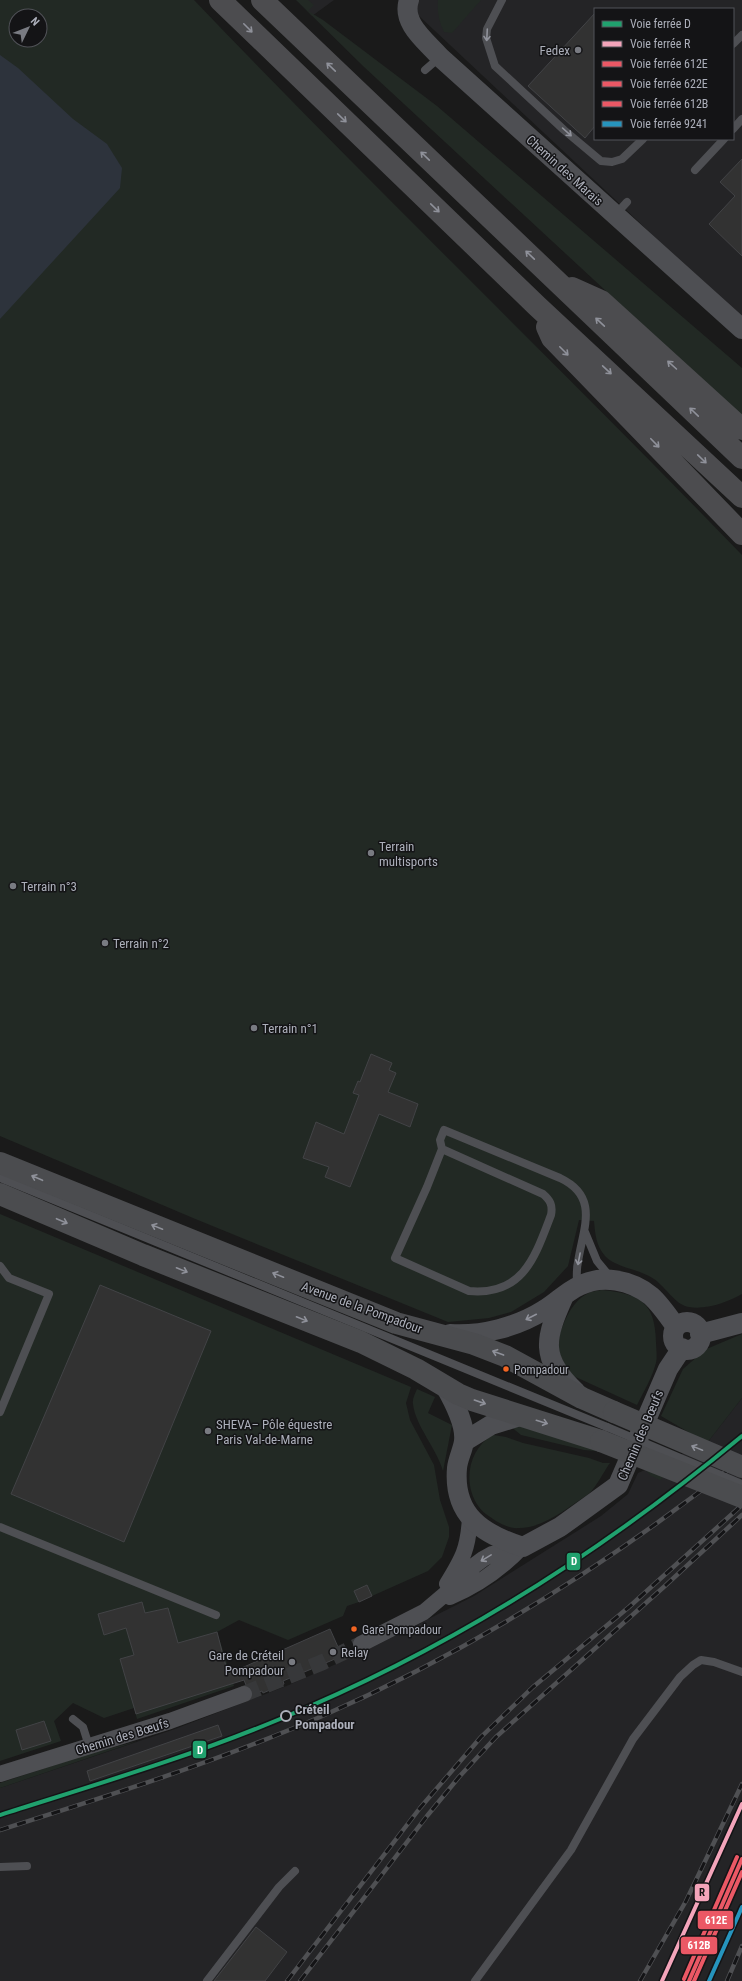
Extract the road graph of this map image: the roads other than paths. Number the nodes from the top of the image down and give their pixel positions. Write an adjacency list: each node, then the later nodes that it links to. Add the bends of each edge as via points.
1 (220, 0): 15 (highway, one-way to 15)
2 (262, 0): 14 (highway, one-way to 2)
3 (502, 0): 11 (lane, one-way to 11, via 487,29 486,38 495,66 601,161 622,160)
4 (405, 2): 7 (street, Chemin des Marais, via 412,25)
5 (742, 34): 6 (lane)
6 (734, 43)
7 (440, 57): 8 (lane); 16 (street, Chemin des Marais, via 621,209)
8 (425, 70)
9 (742, 119): 10 (lane)
10 (734, 128)
11 (642, 140)
12 (723, 140): 13 (lane)
13 (695, 170)
14 (558, 282): 17 (highway, one-way to 14, via 601,301); 18 (highway, one-way to 14)
15 (537, 306): 19 (highway, one-way to 19); 20 (highway, one-way to 20, via 552,338)
16 (742, 329)
17 (742, 429)
18 (742, 458)
19 (742, 497)
20 (742, 534)
21 (442, 1149): 21 (lane, via 394,1258 469,1291 498,1290 515,1279 536,1255 551,1215 551,1203 543,1194); 25 (lane, via 440,1140 444,1130 568,1182 578,1189 584,1200 587,1220)
22 (0, 1163): 31 (main road, Avenue de la Pompadour, one-way to 22, via 389,1320)
23 (0, 1178): 38 (lane, Avenue de la Pompadour)
24 (0, 1194): 34 (main road, Avenue de la Pompadour, one-way to 34, via 143,1255 361,1342 416,1368)
25 (585, 1232): 27 (lane, via 597,1261); 28 (lane, one-way to 28)
26 (0, 1266): 36 (lane, via 9,1278 49,1294)
27 (612, 1280): 28 (street, via 590,1281); 30 (street, via 627,1283 651,1296)
28 (570, 1291): 31 (street, one-way to 31, via 520,1322 466,1335); 35 (street, via 551,1325 548,1347 552,1363 561,1378)
29 (742, 1323): 32 (street)
30 (676, 1327): 32 (street, via 683,1322 691,1322); 33 (street, via 674,1339)
31 (432, 1333): 35 (main road, Avenue de la Pompadour, one-way to 31, via 505,1356 474,1344)
32 (700, 1334): 33 (street, via 696,1345 690,1349)
33 (682, 1348): 45 (street, Chemin des Bœufs, via 668,1369 618,1485 560,1527)
34 (445, 1386): 37 (main road, Avenue de la Pompadour, one-way to 37, via 472,1400); 39 (street, Chemin des Bœufs, via 459,1414)
35 (582, 1398): 38 (main road, Avenue de la Pompadour)
36 (0, 1412)
37 (520, 1416): 38 (main road, Avenue de la Pompadour, one-way to 38, via 564,1429); 39 (street, via 492,1425)
38 (607, 1427): 40 (main road, Avenue de la Pompadour, one-way to 38, bridge, via 677,1440); 41 (lane, Avenue de la Pompadour, bridge); 42 (main road, Avenue de la Pompadour, bridge, via 665,1467)
39 (464, 1440): 43 (street, Chemin des Bœufs, via 457,1467 458,1489)
40 (742, 1467)
41 (742, 1484)
42 (742, 1497)
43 (470, 1518): 45 (street, Chemin des Bœufs, via 491,1535); 46 (street, Chemin des Bœufs, via 468,1541 462,1559)
44 (0, 1527): 47 (lane)
45 (523, 1547): 46 (street, Chemin des Bœufs, via 503,1567 463,1591)
46 (435, 1602): 48 (street, Chemin des Bœufs, via 424,1612)
47 (216, 1615)
48 (361, 1644)
49 (742, 1672): 58 (lane, via 701,1660 680,1677 633,1739 571,1850)
50 (244, 1694): 52 (street, Chemin des Bœufs, via 170,1721)
51 (73, 1719): 52 (lane, via 83,1727)
52 (89, 1746): 53 (street, Chemin des Bœufs)
53 (0, 1774)
54 (27, 1866): 55 (lane)
55 (0, 1867)
56 (295, 1871): 57 (lane, via 279,1887)
57 (207, 1981)
58 (474, 1981)

